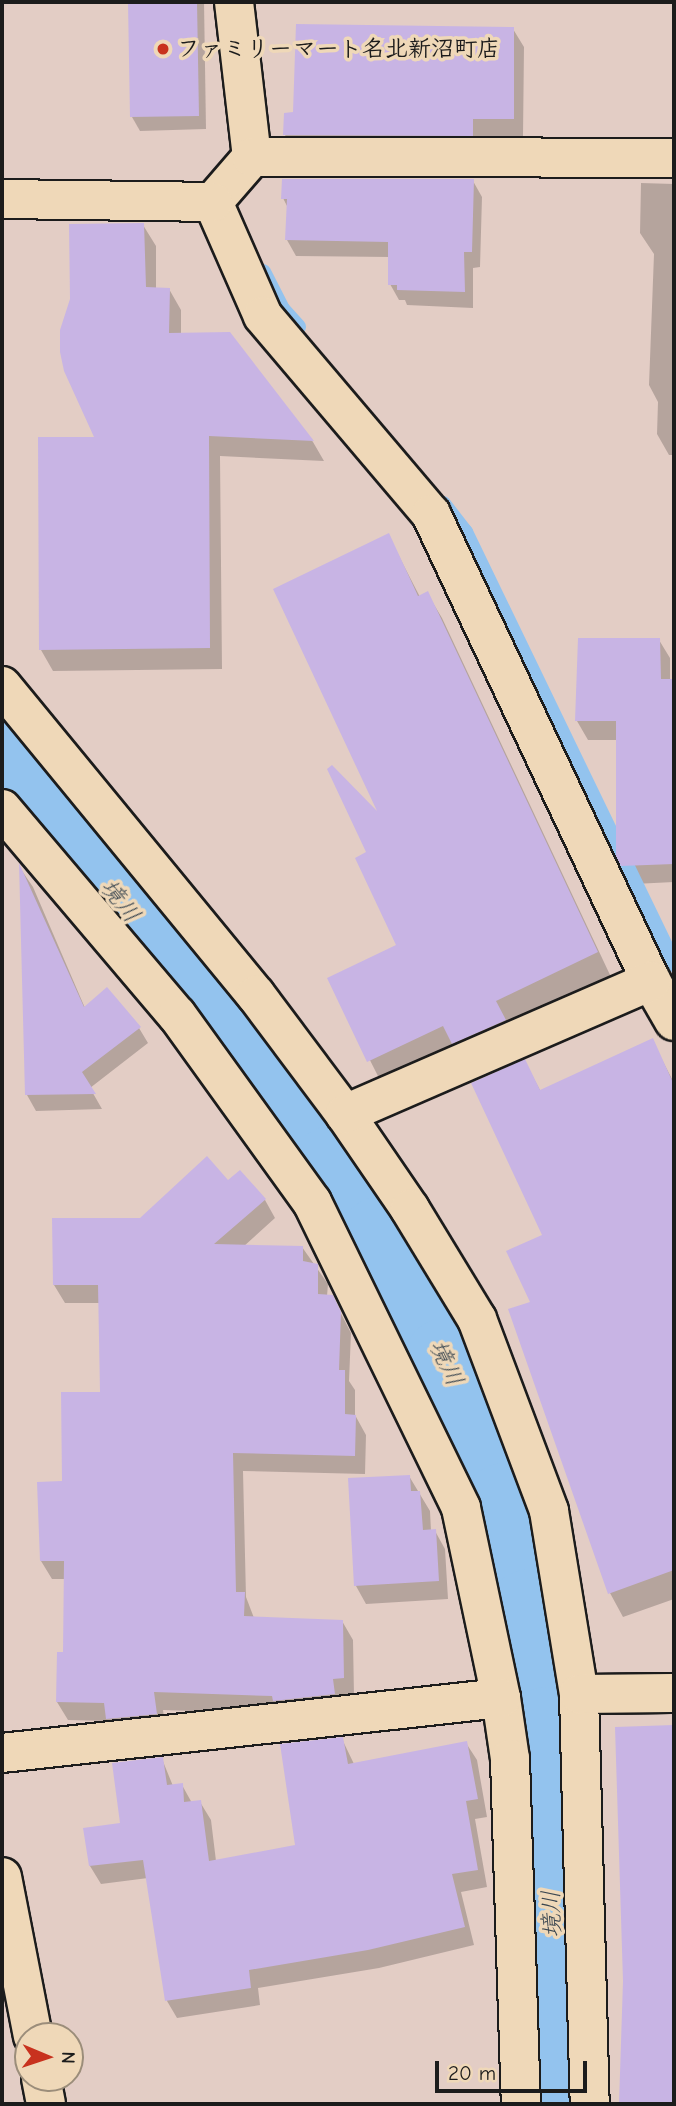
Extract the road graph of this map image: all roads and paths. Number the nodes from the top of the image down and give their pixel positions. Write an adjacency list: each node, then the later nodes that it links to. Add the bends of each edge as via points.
1 (234, 2): 2 (street)
2 (252, 157): 3 (street); 5 (street)
3 (674, 158)
4 (2, 199): 5 (street)
5 (213, 202): 8 (street, via 262,316 431,514)
6 (2, 686): 10 (street, via 256,995)
7 (2, 809): 13 (street, via 177,1015 312,1202 461,1508)
8 (651, 981): 9 (street); 10 (street)
9 (674, 1019)
10 (345, 1114): 12 (street, via 477,1319 549,1511)
11 (674, 1693): 12 (street)
12 (579, 1694): 18 (street)
13 (501, 1698): 14 (street); 17 (street, via 510,1759)
14 (2, 1754)
15 (2, 1877): 16 (street)
16 (30, 2022)
17 (521, 2104)
18 (590, 2104)

